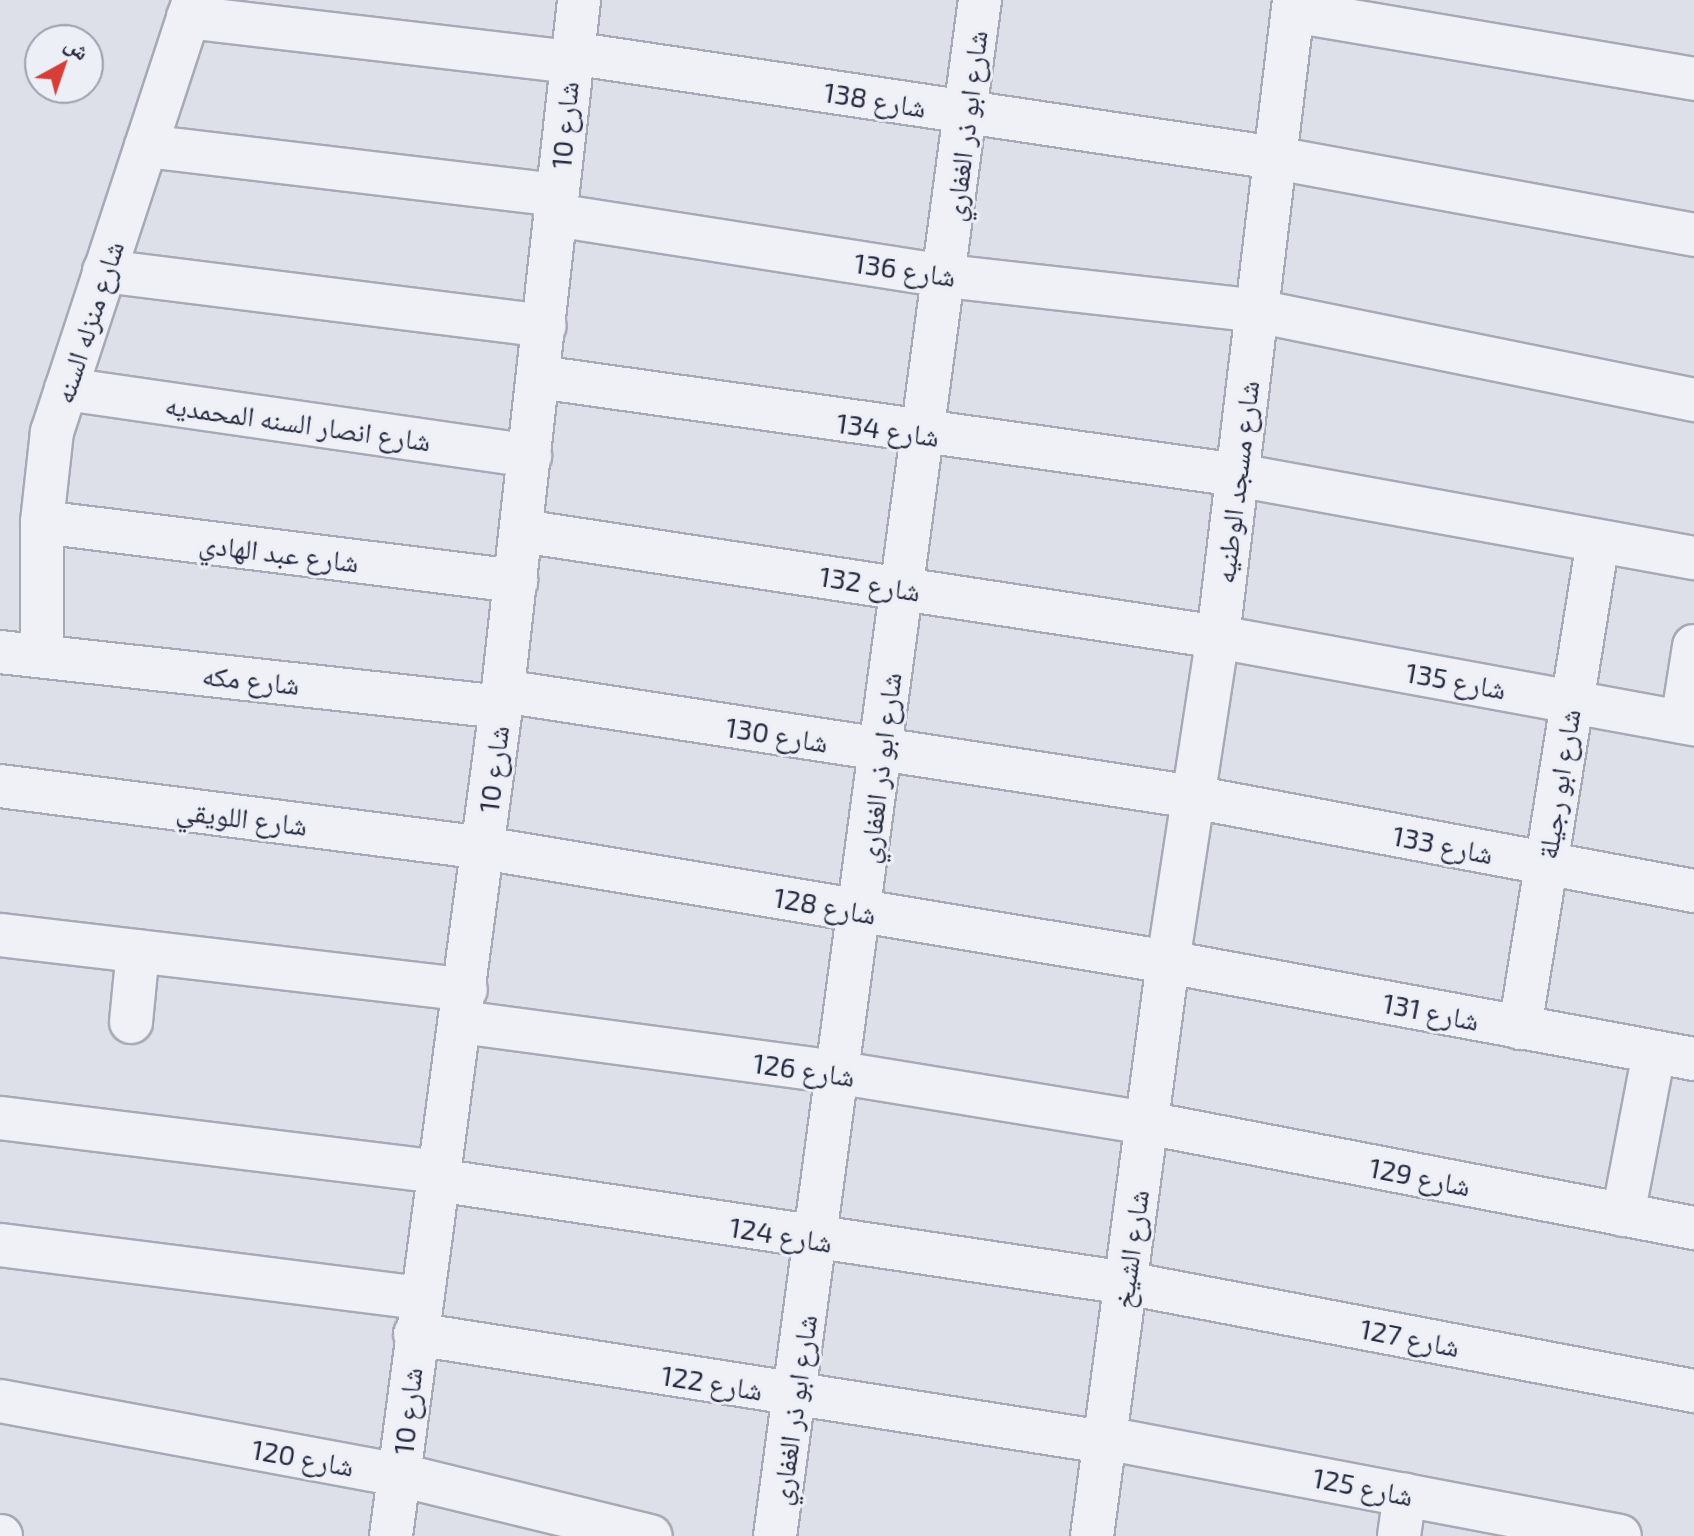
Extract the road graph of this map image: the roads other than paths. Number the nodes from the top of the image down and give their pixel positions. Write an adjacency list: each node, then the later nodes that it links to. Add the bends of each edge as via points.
1 (579, 0): 5 (street, شارع 10)
2 (980, 0): 7 (street, شارع ابو ذر الغفاري)
3 (1291, 3): 6 (street); 9 (street, شارع مسجد الوطنيه)
4 (191, 9): 5 (street, شارع 138); 8 (street, شارع منزله السنه)
5 (570, 57): 7 (street, شارع 138); 10 (street, شارع 10)
6 (1694, 79)
7 (967, 114): 9 (street, شارع 138); 13 (street, شارع ابو ذر الغفاري)
8 (146, 146): 10 (street, شارع 136); 12 (street, شارع منزله السنه)
9 (1275, 158): 11 (street, شارع 138); 14 (street, شارع مسجد الوطنيه)
10 (556, 205): 13 (street, شارع 136); 15 (street, شارع 10)
11 (1694, 235)
12 (104, 271): 15 (street); 17 (street, شارع منزله السنه)
13 (946, 276): 14 (street, شارع 136); 19 (street, شارع ابو ذر الغفاري)
14 (1257, 311): 18 (street, شارع 136); 21 (street, شارع مسجد الوطنيه)
15 (545, 326): 16 (street, شارع 10)
16 (539, 377): 19 (street, شارع 134); 20 (street, شارع 10)
17 (66, 389): 20 (street, شارع انصار السنه المحمديه); 22 (street, شارع منزله السنه, via 52,432)
18 (1694, 400)
19 (921, 434): 21 (street, شارع 134); 27 (street, شارع ابو ذر الغفاري)
20 (530, 456): 23 (street, شارع 10)
21 (1237, 475): 24 (street, شارع 134); 28 (street, شارع مسجد الوطنيه)
22 (42, 522): 26 (street, شارع عبد الهادي); 31 (street, شارع منزله السنه)
23 (522, 531): 26 (street, شارع 10); 27 (street, شارع 132)
24 (1598, 541): 25 (street, شارع 134); 33 (street, شارع ابو رجيلة)
25 (1694, 558)
26 (516, 581): 32 (street, شارع 10)
27 (901, 588): 28 (street, شارع 132); 35 (street, شارع ابو ذر الغفاري)
28 (1218, 637): 33 (street, شارع 135); 37 (street, شارع مسجد الوطنيه)
29 (1694, 646): 34 (street)
30 (0, 652): 31 (street, شارع مكه)
31 (42, 655): 32 (street, شارع مكه)
32 (502, 699): 35 (street, شارع 130); 38 (street, شارع 10)
33 (1571, 702): 34 (street, شارع 135); 39 (street, شارع ابو رجيلة)
34 (1688, 723)
35 (883, 750): 37 (street, شارع 130); 41 (street, شارع ابو ذر الغفاري)
36 (0, 786): 38 (street, شارع اللويقي)
37 (1193, 797): 39 (street, شارع 133); 44 (street, شارع مسجد الوطنيه)
38 (483, 848): 41 (street, شارع 128); 45 (street, شارع 10)
39 (1545, 863): 40 (street, شارع 133); 47 (street, شارع ابو رجيلة)
40 (1694, 891)
41 (860, 911): 44 (street, شارع 128); 49 (street, شارع ابو ذر الغفاري)
42 (0, 935): 43 (street, شارع 126)
43 (138, 951): 45 (street, شارع 126); 46 (street)
44 (1168, 962): 47 (street, شارع 131); 51 (street, شارع الشيخ)
45 (463, 1006): 49 (street, شارع 126); 52 (street, شارع 10)
46 (131, 1022)
47 (1520, 1028): 48 (street, شارع 131)
48 (1674, 1056): 53 (street)
49 (835, 1072): 51 (street, شارع 126); 55 (street, شارع ابو ذر الغفاري)
50 (0, 1118): 52 (street, شارع 124)
51 (1147, 1123): 53 (street, شارع 129); 57 (street, شارع الشيخ)
52 (437, 1176): 55 (street, شارع 124); 58 (street, شارع 10)
53 (1623, 1215): 54 (street, شارع 129)
54 (1694, 1228)
55 (815, 1240): 57 (street, شارع 124); 60 (street, شارع ابو ذر الغفاري)
56 (0, 1245): 58 (street, شارع 122)
57 (1126, 1283): 59 (street, شارع 127); 62 (street, شارع الشيخ)
58 (418, 1316): 60 (street, شارع 122); 63 (street, شارع 10)
59 (1694, 1391)
60 (797, 1395): 62 (street, شارع 122); 67 (street, شارع ابو ذر الغفاري)
61 (0, 1401): 63 (street, شارع 120)
62 (1105, 1440): 64 (street, شارع 125); 68 (street, شارع الشيخ)
63 (400, 1475): 65 (street, شارع 10); 66 (street, شارع 120)
64 (1405, 1494): 69 (street); 70 (street, شارع 125)
65 (391, 1536)
66 (651, 1536)
67 (775, 1536)
68 (1092, 1536)
69 (1399, 1536)
70 (1620, 1536)

